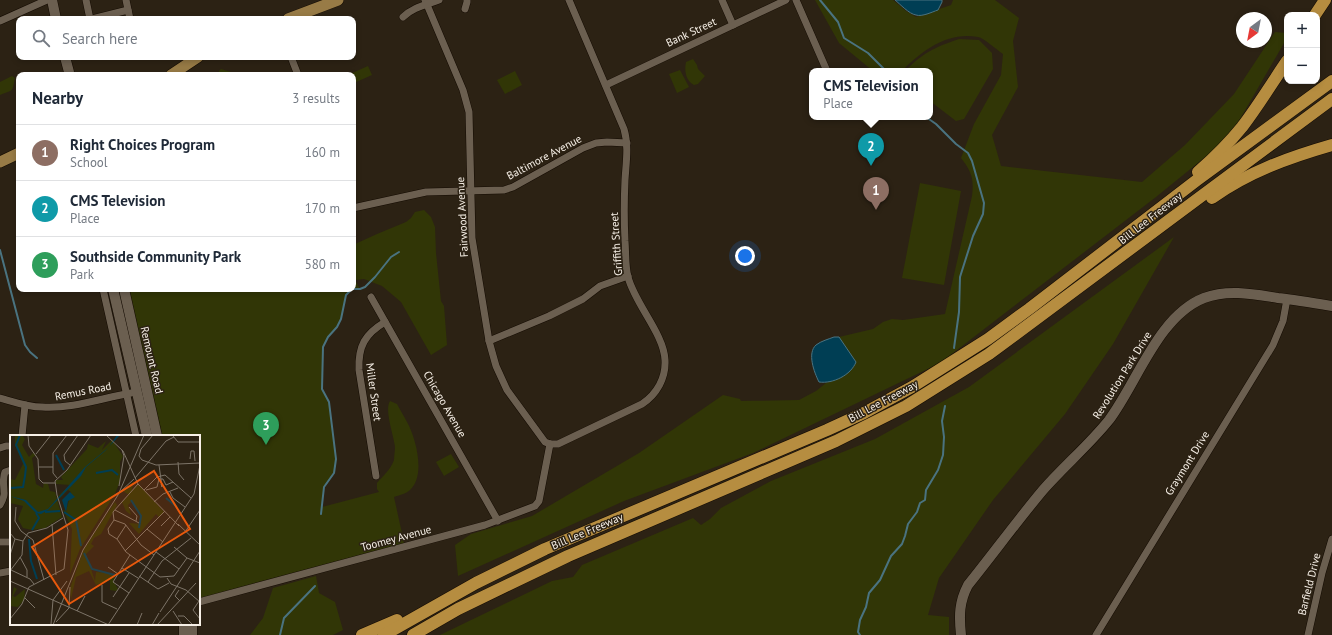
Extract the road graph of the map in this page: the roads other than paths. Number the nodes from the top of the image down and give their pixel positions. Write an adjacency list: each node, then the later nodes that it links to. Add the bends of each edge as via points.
1 (47, 0): 23 (street)
2 (52, 0): 17 (street)
3 (86, 0): 18 (street)
4 (126, 0): 15 (street)
5 (338, 0): 21 (main road)
6 (439, 0): 13 (street)
7 (569, 0): 34 (street, Griffith Street)
8 (722, 0): 24 (street)
9 (786, 0): 24 (street, Bank Street)
10 (796, 0): 29 (street)
11 (1324, 0): 16 (highway)
12 (469, 1): 14 (street)
13 (426, 2): 22 (street, via 410,10); 40 (street, Fairwood Avenue, via 463,90 469,112)
14 (465, 9)
15 (128, 10): 19 (street); 20 (street)
16 (1317, 12)
17 (55, 16)
18 (90, 16)
19 (103, 16)
20 (129, 16)
21 (296, 16)
22 (403, 17)
23 (0, 21)
24 (734, 24): 34 (street, Bank Street)
25 (66, 60): 30 (street)
26 (194, 60): 31 (main road)
27 (292, 60): 32 (street)
28 (1284, 66): 43 (highway, via 1233,138)
29 (826, 68)
30 (69, 72)
31 (176, 72)
32 (297, 72)
33 (1332, 81): 43 (highway, Bill Lee Freeway)
34 (606, 85): 36 (street, Griffith Street)
35 (1332, 99): 42 (highway, Bill Lee Freeway)
36 (627, 143): 40 (street, Baltimore Avenue, via 597,143 583,148 513,187 500,190); 44 (street, Griffith Street, via 624,209)
37 (1332, 145): 42 (highway, via 1263,169 1220,192 1202,206)
38 (16, 155): 39 (main road)
39 (0, 162)
40 (470, 190): 41 (street, Baltimore Avenue, via 426,192); 52 (street, Fairwood Avenue, via 472,238)
41 (356, 207)
42 (1170, 220): 73 (highway, Bill Lee Freeway, via 989,354 906,406 836,441 568,556)
43 (1135, 229): 71 (highway, Bill Lee Freeway, via 988,339 883,403 827,430 545,549 476,582)
44 (628, 276): 52 (street, via 600,286 583,299 549,316); 60 (street, Griffith Street, via 664,351 665,368 661,383 653,395 638,406 558,444)
45 (104, 292): 53 (street)
46 (115, 292): 53 (street, Remount Road)
47 (124, 292): 53 (street, Remount Road)
48 (371, 298): 51 (street, Chicago Avenue)
49 (1287, 299): 50 (street, Revolution Park Drive); 78 (street, Revolution Park Drive, via 1243,292 1226,293 1203,298 1183,310 1171,322 1110,419 1032,497 968,585 960,608); 79 (street, Graymont Drive, via 1283,322 1273,345)
50 (1332, 306)
51 (385, 322): 64 (street, Miller Street, via 372,330 365,339 358,360); 67 (street, Chicago Avenue)
52 (489, 341): 60 (street, Fairwood Avenue, via 496,366 507,390 545,442)
53 (136, 391): 55 (street, Remus Road, via 61,407 41,408); 57 (street); 58 (street, Remount Road); 59 (street, Remount Road)
54 (0, 398): 55 (street, Remus Road)
55 (25, 405): 56 (street)
56 (22, 435)
57 (136, 435)
58 (147, 435)
59 (157, 435)
60 (550, 444): 67 (street, Toomey Avenue, via 539,501 523,512)
61 (10, 446): 62 (street)
62 (0, 448)
63 (10, 470): 65 (street, via 5,472 3,484)
64 (376, 476)
65 (8, 492): 66 (street)
66 (0, 504)
67 (498, 521): 72 (street, Toomey Avenue)
68 (1332, 539): 80 (street, Barfield Drive)
69 (10, 571): 70 (street)
70 (0, 573)
71 (450, 598): 74 (highway); 75 (highway, Bill Lee Freeway)
72 (200, 602)
73 (458, 609): 76 (highway, Bill Lee Freeway); 77 (highway)
74 (362, 635)
75 (384, 635)
76 (413, 635)
77 (420, 635)
78 (961, 635)
79 (1096, 635)
80 (1308, 635)

